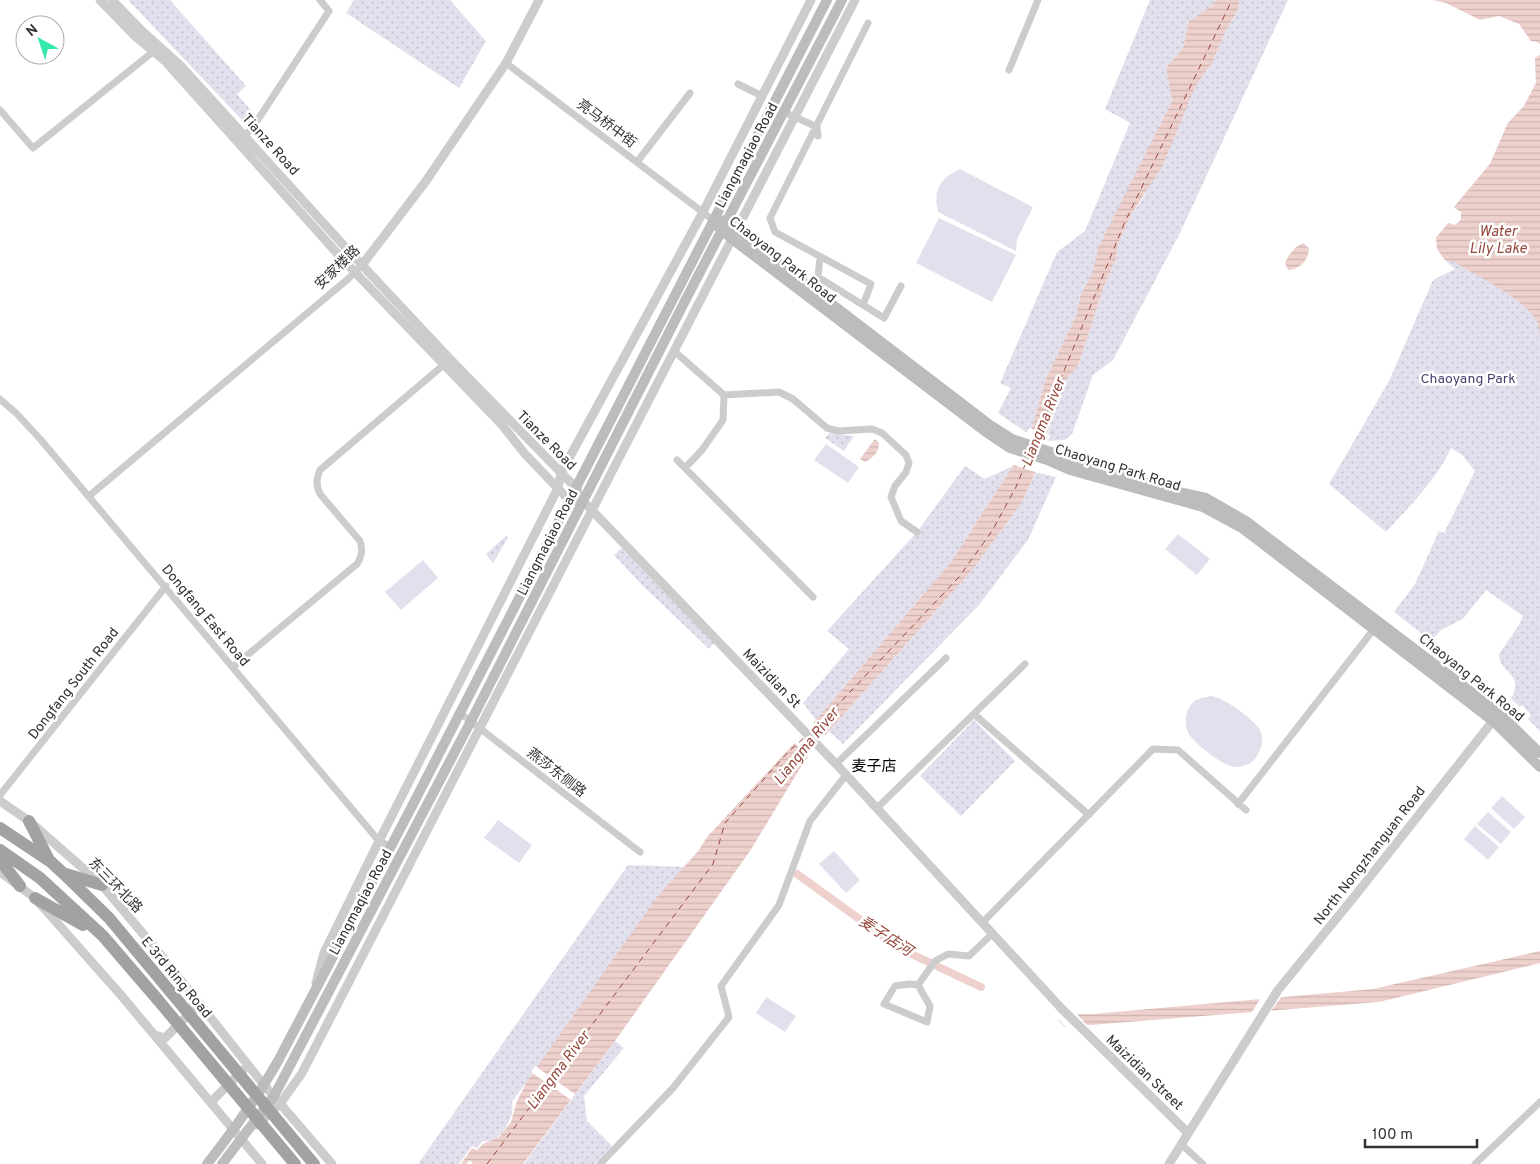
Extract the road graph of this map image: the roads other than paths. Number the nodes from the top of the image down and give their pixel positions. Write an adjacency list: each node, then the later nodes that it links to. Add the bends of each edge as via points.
1 (100, 0): 11 (street, Tianze Road)
2 (112, 0): 21 (street, Tianze Road, via 180,65)
3 (320, 0): 21 (street, via 329,11)
4 (539, 0): 12 (street, 安家楼路)
5 (811, 0): 16 (street)
6 (827, 0): 25 (main road, Liangmaqiao Road)
7 (842, 0): 18 (main road, Liangmaqiao Road)
8 (855, 0): 19 (street)
9 (1038, 0): 13 (street)
10 (868, 23): 20 (street)
11 (154, 51): 17 (street, via 33,148); 30 (street, Tianze Road)
12 (506, 63): 23 (street, 亮马桥中街); 29 (street, 安家楼路, via 426,181)
13 (1009, 70)
14 (738, 84): 16 (street)
15 (690, 93): 23 (street)
16 (762, 96): 24 (street)
17 (0, 110)
18 (784, 112): 19 (street); 26 (main road, Liangmaqiao Road)
19 (794, 116): 20 (street); 27 (street)
20 (816, 127): 22 (street); 28 (street, via 770,218 775,232)
21 (245, 136): 29 (street, Tianze Road)
22 (818, 136)
23 (637, 162): 24 (street, 亮马桥中街)
24 (703, 212): 25 (street, 亮马桥中街); 43 (street)
25 (713, 220): 26 (main road, Chaoyang Park Road); 45 (main road, Liangmaqiao Road)
26 (723, 226): 27 (main road, Chaoyang Park Road); 48 (main road, Liangmaqiao Road)
27 (734, 234): 33 (main road, Chaoyang Park Road); 35 (street); 39 (main road, Chaoyang Park Road, via 986,432)
28 (820, 257): 31 (street); 34 (street, via 871,284)
29 (362, 265): 30 (street, 安家楼路); 36 (street, Tianze Road)
30 (355, 272): 36 (street, Tianze Road); 46 (street, 安家楼路)
31 (818, 277): 33 (street); 34 (street)
32 (900, 286): 34 (street, via 884,318)
33 (812, 289): 39 (main road, Chaoyang Park Road)
34 (862, 305)
35 (674, 351): 37 (street); 49 (street)
36 (447, 362): 43 (street, Tianze Road); 44 (street, Tianze Road); 56 (street, via 320,470 316,478 320,494 360,541 362,556 357,564)
37 (724, 395): 42 (street, via 723,420); 50 (street, via 779,392 793,399 827,428 882,433 906,455 909,462 891,497 900,521)
38 (0, 399): 46 (street, Dongfang East Road)
39 (1011, 444): 40 (main road, Chaoyang Park Road)
40 (1049, 456): 53 (main road, Chaoyang Park Road, via 1070,470 1203,507 1242,528); 59 (main road, Chaoyang Park Road, via 1206,498 1246,521)
41 (677, 460): 42 (street)
42 (685, 468): 52 (street)
43 (561, 473): 44 (street); 45 (street, Tianze Road)
44 (558, 488): 47 (street, Tianze Road); 73 (street)
45 (576, 488): 47 (main road, Liangmaqiao Road); 48 (street, Tianze Road)
46 (89, 496): 51 (street, Dongfang East Road)
47 (569, 500): 48 (street); 57 (main road, Liangmaqiao Road)
48 (583, 501): 49 (street, Maizidian St); 60 (main road, Liangmaqiao Road)
49 (593, 511): 60 (street); 62 (street, Maizidian St)
50 (917, 532)
51 (166, 586): 56 (street, Dongfang East Road); 65 (street, Dongfang South Road)
52 (813, 596)
53 (1374, 629): 59 (main road, Chaoyang Park Road); 67 (street)
54 (946, 658): 62 (street)
55 (1025, 664): 58 (street)
56 (233, 667): 73 (street, Dongfang East Road)
57 (460, 713): 60 (street, 燕莎东侧路); 74 (main road, Liangmaqiao Road)
58 (974, 714): 68 (street); 70 (street)
59 (1496, 717): 61 (main road, Chaoyang Park Road); 63 (main road, Chaoyang Park Road); 98 (street, North Nongzhanguan Road, via 1275,994)
60 (475, 725): 76 (street, 燕莎东侧路); 96 (main road, Liangmaqiao Road); 96 (street, via 302,1074)
61 (1540, 753)
62 (836, 764): 64 (street, Maizidian St)
63 (1540, 768)
64 (846, 775): 68 (street, Maizidian St); 108 (street, via 810,821 779,905 721,986 729,1017 673,1088)
65 (0, 794)
66 (0, 801): 71 (street, 东三环北路)
67 (1238, 804): 69 (street); 70 (street, via 1178,750 1153,749)
68 (877, 808): 84 (street, Maizidian St)
69 (1246, 810)
70 (1090, 815): 84 (street)
71 (29, 821): 78 (highway); 81 (street, 东三环北路)
72 (0, 828): 78 (highway, E 3rd Ring Road)
73 (379, 841): 74 (street, Dongfang East Road); 89 (street, via 324,953)
74 (390, 847): 89 (main road, Liangmaqiao Road)
75 (0, 850): 86 (highway, via 40,878)
76 (640, 852)
77 (0, 860): 82 (highway)
78 (51, 862): 80 (highway, E 3rd Ring Road)
79 (0, 872): 82 (street)
80 (64, 874): 81 (highway); 105 (highway, E 3rd Ring Road, bridge, via 109,918)
81 (102, 885): 88 (street, 东三环北路)
82 (20, 886): 83 (street)
83 (35, 898): 86 (highway); 91 (street)
84 (982, 923): 85 (street, Maizidian St)
85 (992, 934): 87 (street, via 969,956 948,954 935,961); 90 (street, Maizidian St)
86 (103, 936): 104 (highway, bridge)
87 (918, 985): 87 (street, via 895,986 884,1004 927,1022 930,1006)
88 (193, 996): 91 (street, via 194,1009 166,1038); 92 (street, 东三环北路)
89 (311, 999): 93 (main road, Liangmaqiao Road)
90 (1061, 1008): 98 (street, Maizidian Street)
91 (154, 1035): 94 (street)
92 (248, 1065): 93 (street, 东三环北路); 94 (street)
93 (262, 1090): 96 (street, 东三环北路); 97 (main road, Liangmaqiao Road)
94 (210, 1102): 97 (street)
95 (1540, 1102): 111 (street)
96 (274, 1104): 99 (main road, Liangmaqiao Road); 106 (street); 107 (street, 东三环北路)
97 (234, 1130): 99 (street); 101 (main road, Liangmaqiao Road)
98 (1188, 1133): 100 (street, North Nongzhanguan Road)
99 (242, 1139): 102 (main road, Liangmaqiao Road); 103 (street)
100 (1181, 1144): 109 (street, North Nongzhanguan Road); 110 (street)
101 (207, 1164)
102 (222, 1164)
103 (262, 1164)
104 (295, 1164)
105 (314, 1164)
106 (319, 1164)
107 (332, 1164)
108 (600, 1164)
109 (1169, 1164)
110 (1203, 1164)
111 (1475, 1164)

